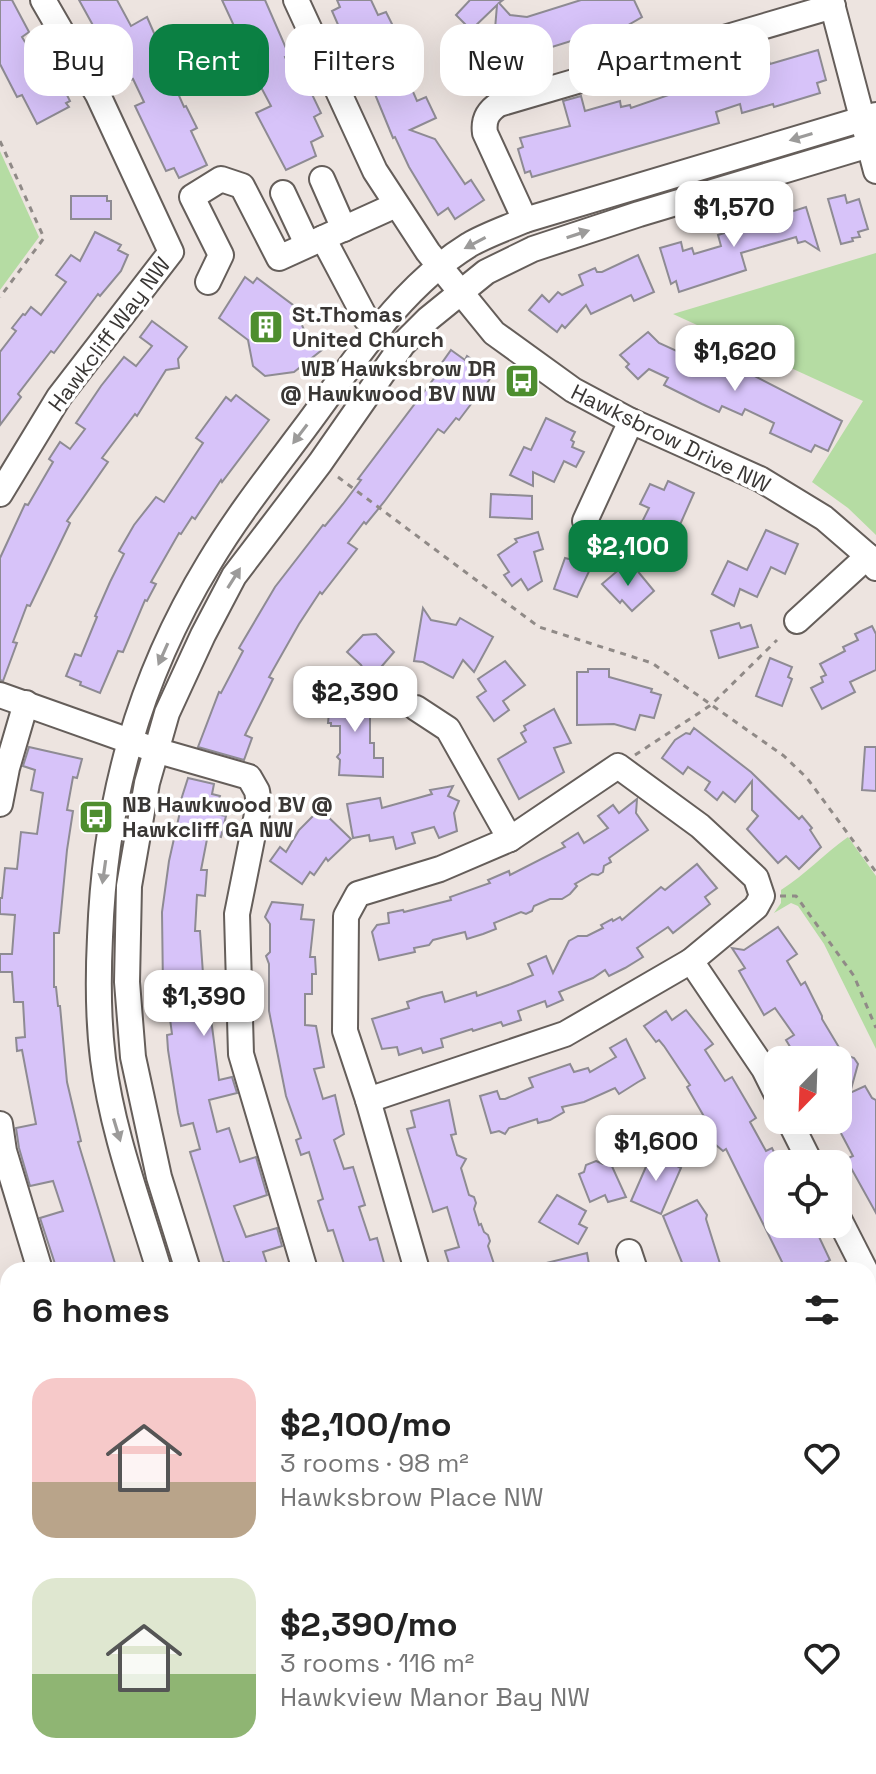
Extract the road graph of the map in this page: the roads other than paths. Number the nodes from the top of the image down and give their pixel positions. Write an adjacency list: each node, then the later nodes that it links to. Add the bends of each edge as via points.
1 (43, 0): 17 (street, Hawkcliff Way NW, via 98,95 171,252 59,397)
2 (296, 0): 9 (street, Hawksbrow Drive NW)
3 (832, 3): 4 (street); 10 (street, via 490,110 485,133)
4 (869, 117): 5 (street); 10 (street, one-way to 10)
5 (872, 145): 6 (street); 14 (street, one-way to 5, via 486,272 533,249)
6 (876, 171)
7 (322, 179): 11 (street)
8 (283, 193): 11 (street)
9 (396, 205): 11 (street); 12 (street, Hawksbrow Drive NW)
10 (525, 220): 12 (street, one-way to 12, via 471,244)
11 (325, 237): 13 (street, via 279,258 242,186 221,179 192,197 221,255); 15 (street, via 366,319)
12 (439, 267): 14 (street, Hawksbrow Drive NW); 15 (street)
13 (208, 282)
14 (459, 293): 16 (street, Hawksbrow Drive NW, via 494,333 537,366); 25 (street, one-way to 14, via 167,713 234,576 403,344)
15 (380, 328): 24 (street, one-way to 24, via 209,562 177,622)
16 (631, 421): 18 (street); 19 (street, Hawksbrow Drive NW, via 760,479 824,518)
17 (0, 494)
18 (585, 521)
19 (872, 562): 20 (street)
20 (797, 621)
21 (0, 695): 22 (street)
22 (26, 703): 24 (street); 26 (street)
23 (416, 708): 27 (street, via 448,729)
24 (128, 741): 25 (street); 33 (street, one-way to 33, via 102,882 98,985 110,1100)
25 (155, 750): 32 (street, via 129,886 127,982 133,1057); 38 (street, via 249,777 257,791 259,804 237,914 241,1054)
26 (0, 804)
27 (510, 839): 28 (street, via 618,766 700,826 756,878 762,896 756,907); 30 (street, via 440,869 358,894 346,916 345,1031)
28 (691, 961): 29 (street); 30 (street, via 565,1034)
29 (764, 1069)
30 (368, 1100): 39 (street)
31 (0, 1124): 35 (street)
32 (159, 1177): 33 (street); 37 (street)
33 (133, 1183): 36 (street)
34 (849, 1238): 40 (street)
35 (38, 1262)
36 (157, 1262)
37 (186, 1262)
38 (303, 1262)
39 (415, 1262)
40 (861, 1262)

